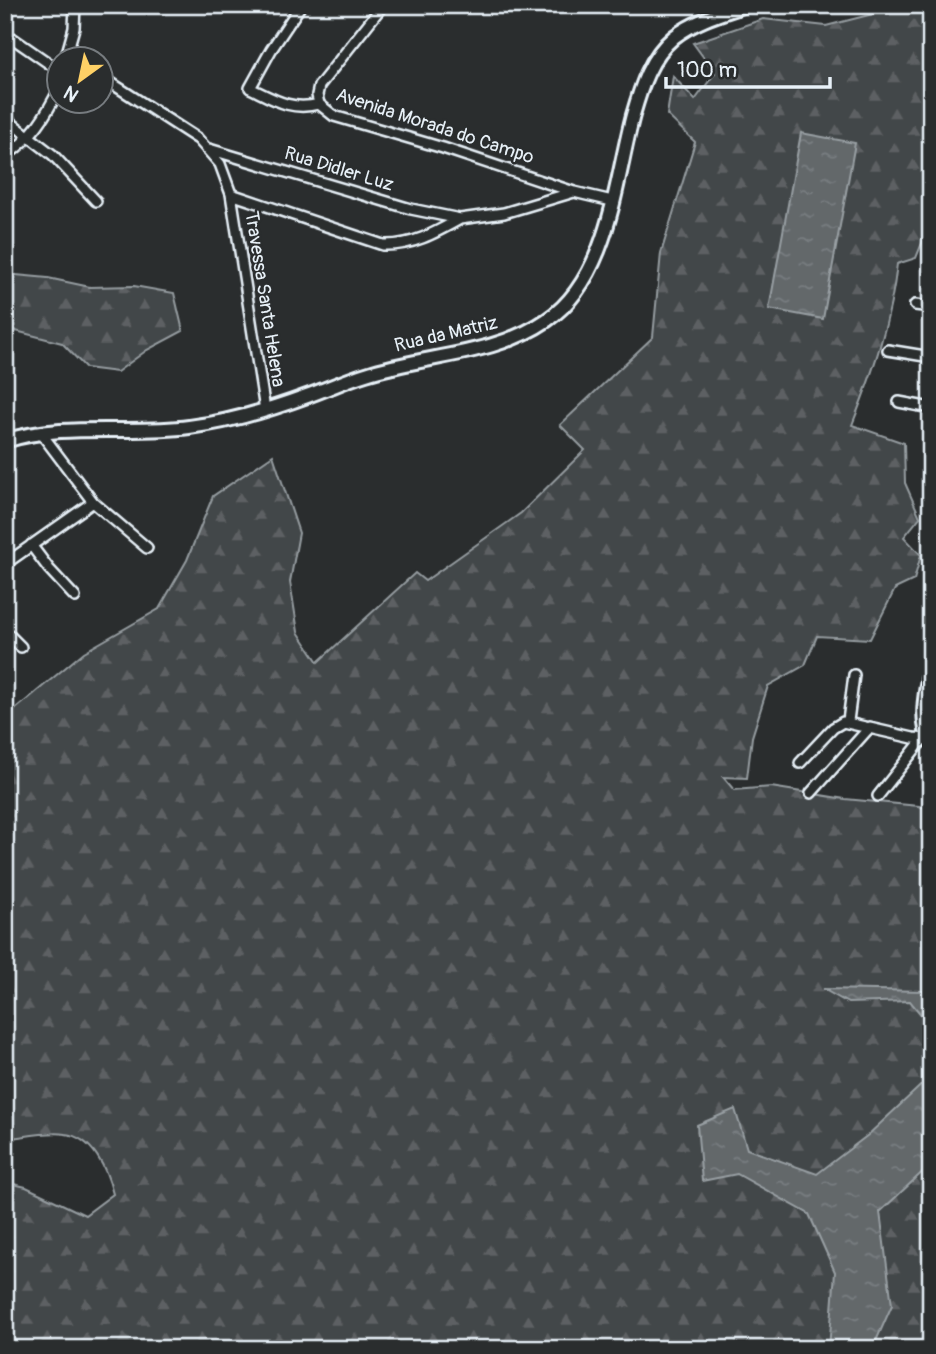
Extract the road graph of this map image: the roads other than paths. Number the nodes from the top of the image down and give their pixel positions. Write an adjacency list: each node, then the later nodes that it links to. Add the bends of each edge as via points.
1 (75, 5): 6 (street)
2 (301, 5): 9 (street, Avenida Morada do Campo, via 250,88 293,106)
3 (383, 5): 9 (street, via 319,86)
4 (746, 5): 18 (street, Rua da Matriz, via 689,27 659,52 639,92)
5 (5, 33): 7 (street)
6 (70, 46)
7 (46, 61)
8 (116, 86): 13 (street)
9 (318, 104): 15 (street, Avenida Morada do Campo, via 334,116)
10 (46, 109): 12 (street)
11 (5, 118): 12 (street)
12 (30, 135): 14 (street); 17 (street)
13 (209, 149): 16 (street, Travessa Santa Helena); 19 (street, Rua Didler Luz, via 402,207)
14 (5, 156)
15 (574, 191): 18 (street, Avenida Morada do Campo); 19 (street, Rua Didler Luz, via 504,213)
16 (231, 194): 19 (street, Rua Didler Luz, via 383,244 417,240); 26 (street, Travessa Santa Helena)
17 (96, 201)
18 (612, 201): 26 (street, Rua da Matriz, via 592,267 565,305 547,320 500,343 365,374)
19 (460, 219)
20 (915, 305): 21 (street)
21 (931, 307)
22 (888, 350): 23 (street)
23 (931, 357)
24 (899, 402): 25 (street)
25 (931, 408)
26 (265, 410): 27 (street, Rua da Matriz, via 188,427)
27 (41, 433): 28 (street, Rua da Matriz); 29 (street)
28 (5, 441)
29 (93, 502): 30 (street); 31 (street)
30 (31, 545): 32 (street); 33 (street)
31 (147, 548)
32 (5, 564)
33 (75, 597)
34 (5, 631): 35 (street)
35 (21, 647)
36 (931, 663): 40 (street)
37 (854, 675): 38 (street)
38 (848, 721): 39 (street); 41 (street, via 833,728)
39 (870, 727): 40 (street); 42 (street)
40 (927, 740): 43 (street)
41 (800, 763)
42 (811, 793)
43 (878, 796)

